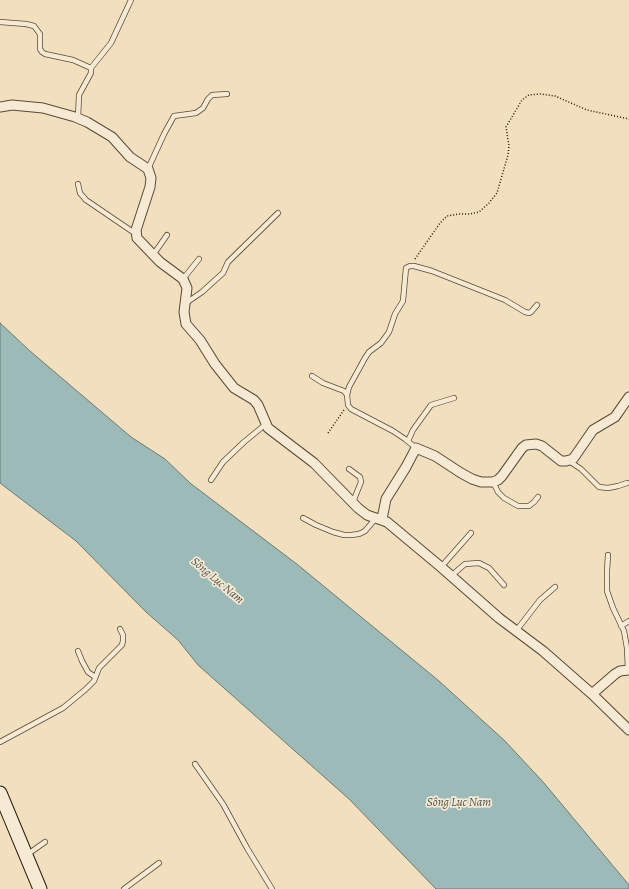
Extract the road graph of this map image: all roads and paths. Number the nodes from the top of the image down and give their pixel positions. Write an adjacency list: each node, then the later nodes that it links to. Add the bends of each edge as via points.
1 (131, 0): 3 (lane, via 111,43)
2 (0, 22): 3 (lane, via 34,26 40,34 42,52 73,60)
3 (91, 68): 6 (lane, via 92,73 79,95)
4 (227, 94): 8 (lane, via 212,95 196,113 174,116)
5 (0, 107): 6 (street, via 12,105 43,108)
6 (78, 118): 8 (street, via 112,137 130,157)
7 (629, 119): 15 (path, via 586,110 555,96 529,95 522,100 506,127 508,155 497,193 479,212 447,216)
8 (148, 168): 11 (street, via 150,187)
9 (78, 184): 11 (lane, via 80,193 86,200)
10 (278, 213): 17 (lane, via 228,262 223,273)
11 (136, 234): 13 (street)
12 (167, 235): 13 (lane)
13 (153, 255): 16 (street)
14 (199, 259): 16 (lane)
15 (410, 266): 18 (lane, via 432,271 505,300 525,312 531,312); 20 (lane, via 405,270 403,301 389,332 365,358)
16 (183, 279): 17 (street, via 187,288)
17 (185, 304): 24 (street, via 186,324 234,388 258,405)
18 (537, 305)
19 (312, 376): 20 (lane, via 344,391)
20 (347, 395): 23 (lane)
21 (629, 397): 28 (street, via 615,417 593,430 577,454)
22 (454, 398): 26 (lane, via 431,405 412,430)
23 (348, 405): 25 (path); 26 (lane)
24 (266, 424): 30 (lane, via 223,462); 34 (street, via 314,463)
25 (328, 433)
26 (408, 442): 27 (lane)
27 (416, 448): 31 (street, via 435,456 472,479); 36 (street, via 386,499)
28 (569, 461): 31 (street, via 561,461 542,446 526,445 502,476); 32 (lane, via 599,487 608,488)
29 (349, 469): 34 (lane, via 360,477 361,482)
30 (211, 480)
31 (493, 482): 33 (lane, via 504,498 518,506 529,506)
32 (627, 482)
33 (538, 497)
34 (352, 502): 36 (street, via 365,513)
35 (303, 518): 36 (lane, via 333,532 351,535 365,531)
36 (379, 518): 39 (street)
37 (471, 533): 39 (lane)
38 (608, 555): 44 (lane, via 608,591)
39 (441, 567): 40 (street)
40 (451, 576): 41 (lane, via 465,564 479,563 486,565); 46 (street)
41 (504, 585)
42 (555, 586): 46 (lane, via 540,600)
43 (629, 621): 44 (lane)
44 (621, 626): 48 (lane, via 627,648)
45 (120, 629): 49 (lane, via 123,634 122,645 99,668)
46 (516, 631): 50 (street)
47 (78, 651): 49 (lane, via 88,672)
48 (628, 670): 50 (street, via 615,674)
49 (95, 677): 52 (lane, via 94,681 63,708)
50 (592, 694): 51 (street)
51 (629, 730)
52 (0, 742)
53 (195, 764): 60 (lane, via 223,804)
54 (0, 793): 56 (street)
55 (45, 842): 56 (lane)
56 (26, 855): 58 (street)
57 (159, 863): 59 (lane)
58 (40, 889)
59 (124, 889)
60 (272, 889)

